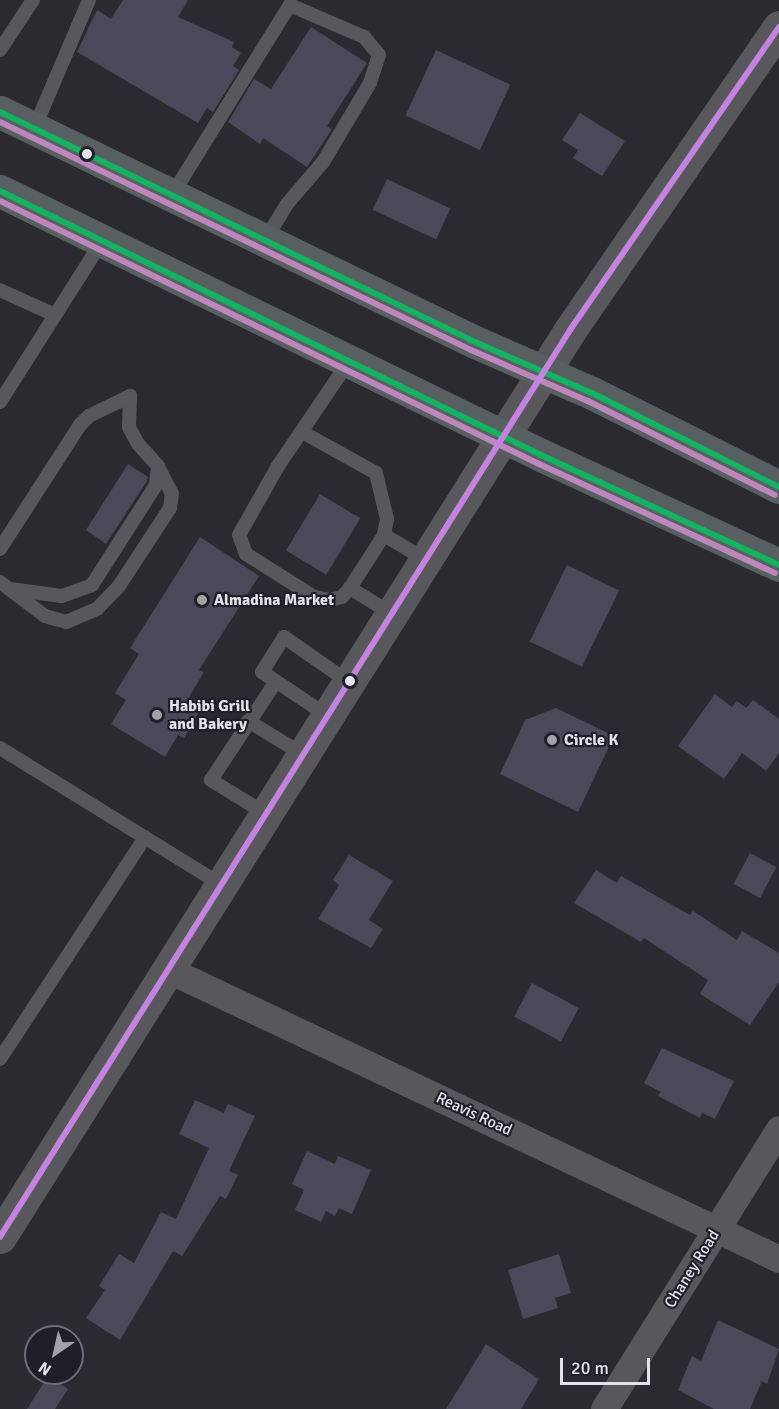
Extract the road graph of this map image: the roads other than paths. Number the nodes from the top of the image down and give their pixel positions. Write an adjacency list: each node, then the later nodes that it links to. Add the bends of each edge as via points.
1 (33, 0): 5 (lane)
2 (89, 0): 7 (lane)
3 (291, 2): 9 (lane); 10 (lane, via 364,37 379,55 370,82 323,162 286,204)
4 (779, 27): 15 (street)
5 (0, 50)
6 (0, 112): 7 (main road)
7 (34, 129): 9 (main road)
8 (0, 191): 11 (main road)
9 (172, 195): 10 (main road)
10 (265, 240): 15 (main road)
11 (102, 241): 13 (lane); 14 (main road)
12 (0, 290): 13 (lane)
13 (55, 315): 16 (lane)
14 (349, 361): 17 (lane); 18 (main road)
15 (545, 372): 18 (street); 20 (main road)
16 (0, 402)
17 (304, 433): 21 (lane, via 376,473 387,519); 26 (lane, via 278,466 243,526 240,545 246,554 314,597 342,597)
18 (505, 437): 23 (street); 24 (main road)
19 (158, 466): 22 (lane, via 129,427 130,396 89,416); 25 (lane, via 156,485 92,585 62,596); 25 (lane, via 172,494 170,508 118,586 97,609 66,622 45,616)
20 (779, 487)
21 (384, 535): 23 (lane); 26 (lane)
22 (0, 549)
23 (427, 561): 27 (street)
24 (779, 565)
25 (2, 585)
26 (350, 588): 27 (lane)
27 (393, 615): 29 (street)
28 (275, 682): 29 (lane, via 262,672 284,637); 30 (lane); 31 (lane)
29 (350, 683): 30 (street)
30 (328, 717): 33 (street)
31 (248, 721): 33 (lane); 34 (lane, via 211,780)
32 (0, 748): 35 (lane)
33 (304, 755): 34 (street)
34 (267, 815): 36 (street)
35 (145, 837): 36 (lane); 38 (lane)
36 (222, 885): 37 (street)
37 (169, 970): 40 (street, Reavis Road); 41 (street)
38 (0, 1059)
39 (779, 1129): 40 (street, Chaney Road)
40 (718, 1228): 42 (street, Reavis Road); 43 (street, Chaney Road)
41 (0, 1237)
42 (779, 1258)
43 (604, 1409)

